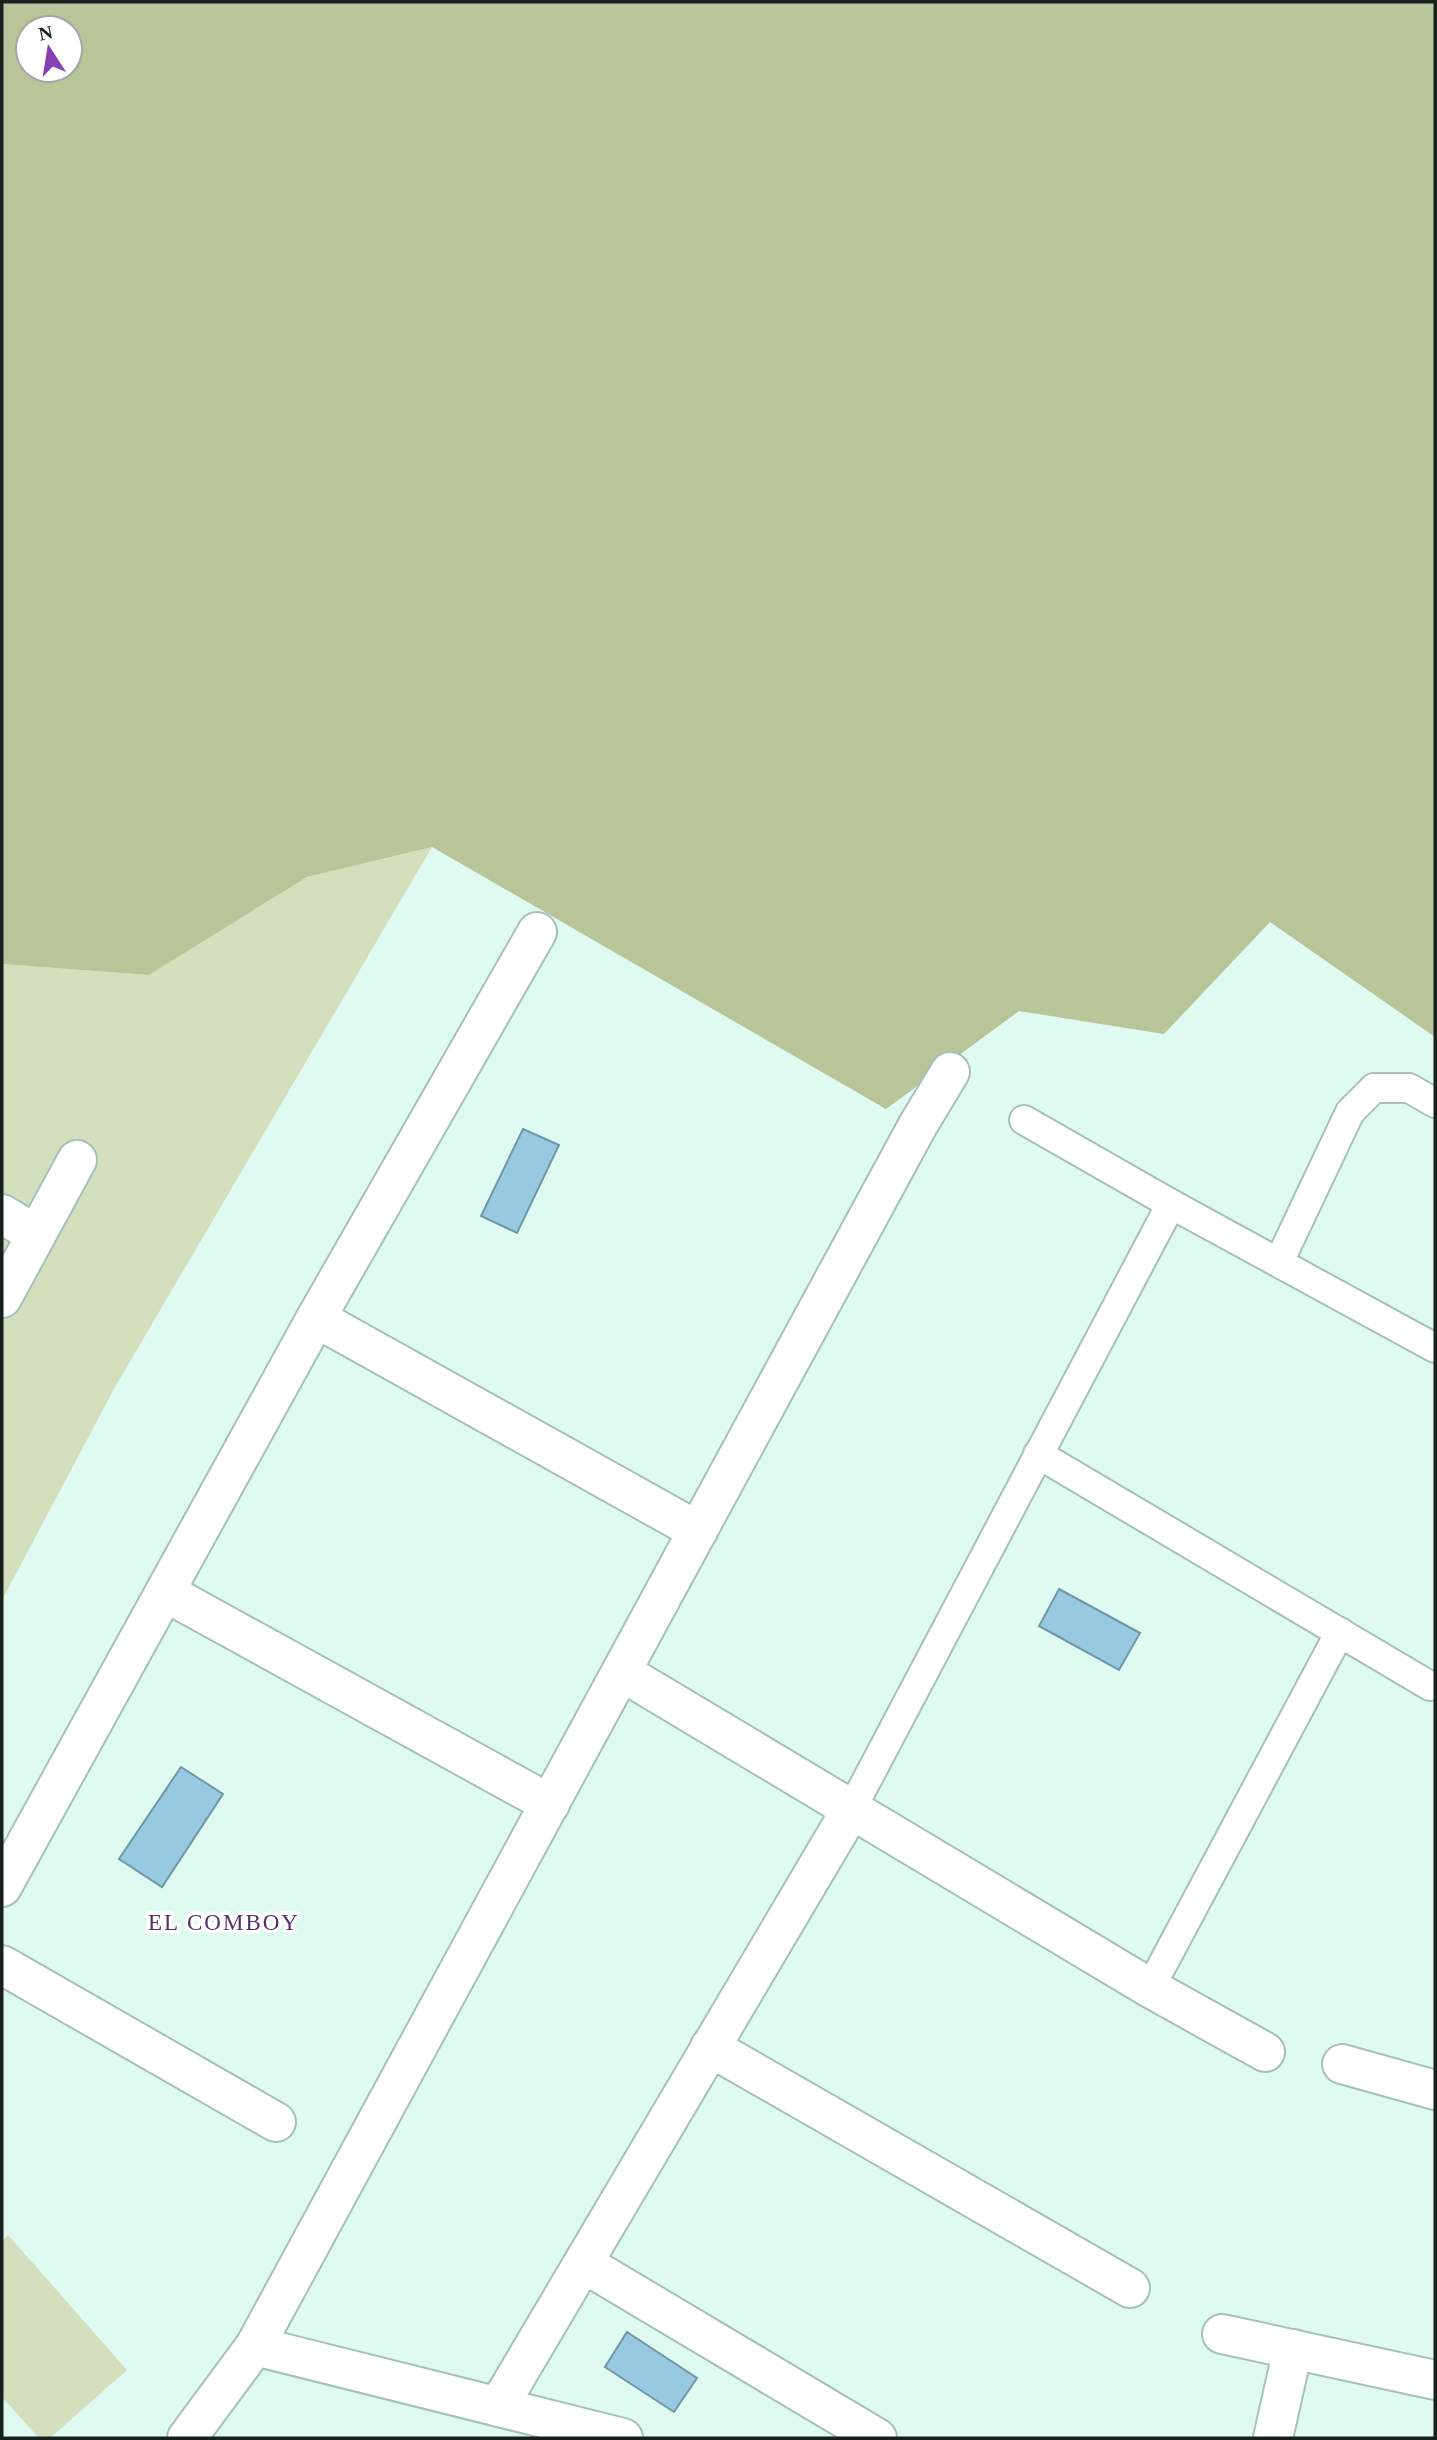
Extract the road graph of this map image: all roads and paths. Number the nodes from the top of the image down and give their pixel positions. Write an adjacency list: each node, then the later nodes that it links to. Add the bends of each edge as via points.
1 (537, 932): 11 (street)
2 (950, 1072): 14 (street)
3 (1435, 1104): 9 (lane, via 1409,1087 1374,1088 1350,1112)
4 (1024, 1120): 6 (lane)
5 (77, 1160): 8 (street)
6 (1171, 1204): 9 (lane); 13 (lane)
7 (2, 1214): 8 (street)
8 (35, 1234): 10 (street)
9 (1279, 1262): 12 (lane)
10 (2, 1298)
11 (316, 1318): 14 (street); 15 (street)
12 (1435, 1348)
13 (1038, 1454): 16 (lane); 20 (lane)
14 (698, 1531): 17 (street)
15 (165, 1592): 19 (street); 21 (street)
16 (1340, 1632): 18 (lane); 23 (lane)
17 (622, 1672): 19 (street); 20 (street)
18 (1430, 1686)
19 (550, 1804): 32 (street)
20 (851, 1810): 23 (street); 24 (street)
21 (2, 1887)
22 (2, 1965): 28 (street)
23 (1150, 1988): 25 (street)
24 (710, 2047): 29 (street); 30 (street)
25 (1265, 2052)
26 (1342, 2064): 27 (street)
27 (1435, 2090)
28 (276, 2122)
29 (583, 2263): 35 (street); 38 (street)
30 (1130, 2287)
31 (1222, 2334): 33 (street)
32 (255, 2346): 35 (street); 36 (street)
33 (1293, 2349): 34 (street); 39 (street)
34 (1435, 2380)
35 (498, 2407): 37 (street)
36 (187, 2438)
37 (623, 2438)
38 (877, 2438)
39 (1273, 2438)

